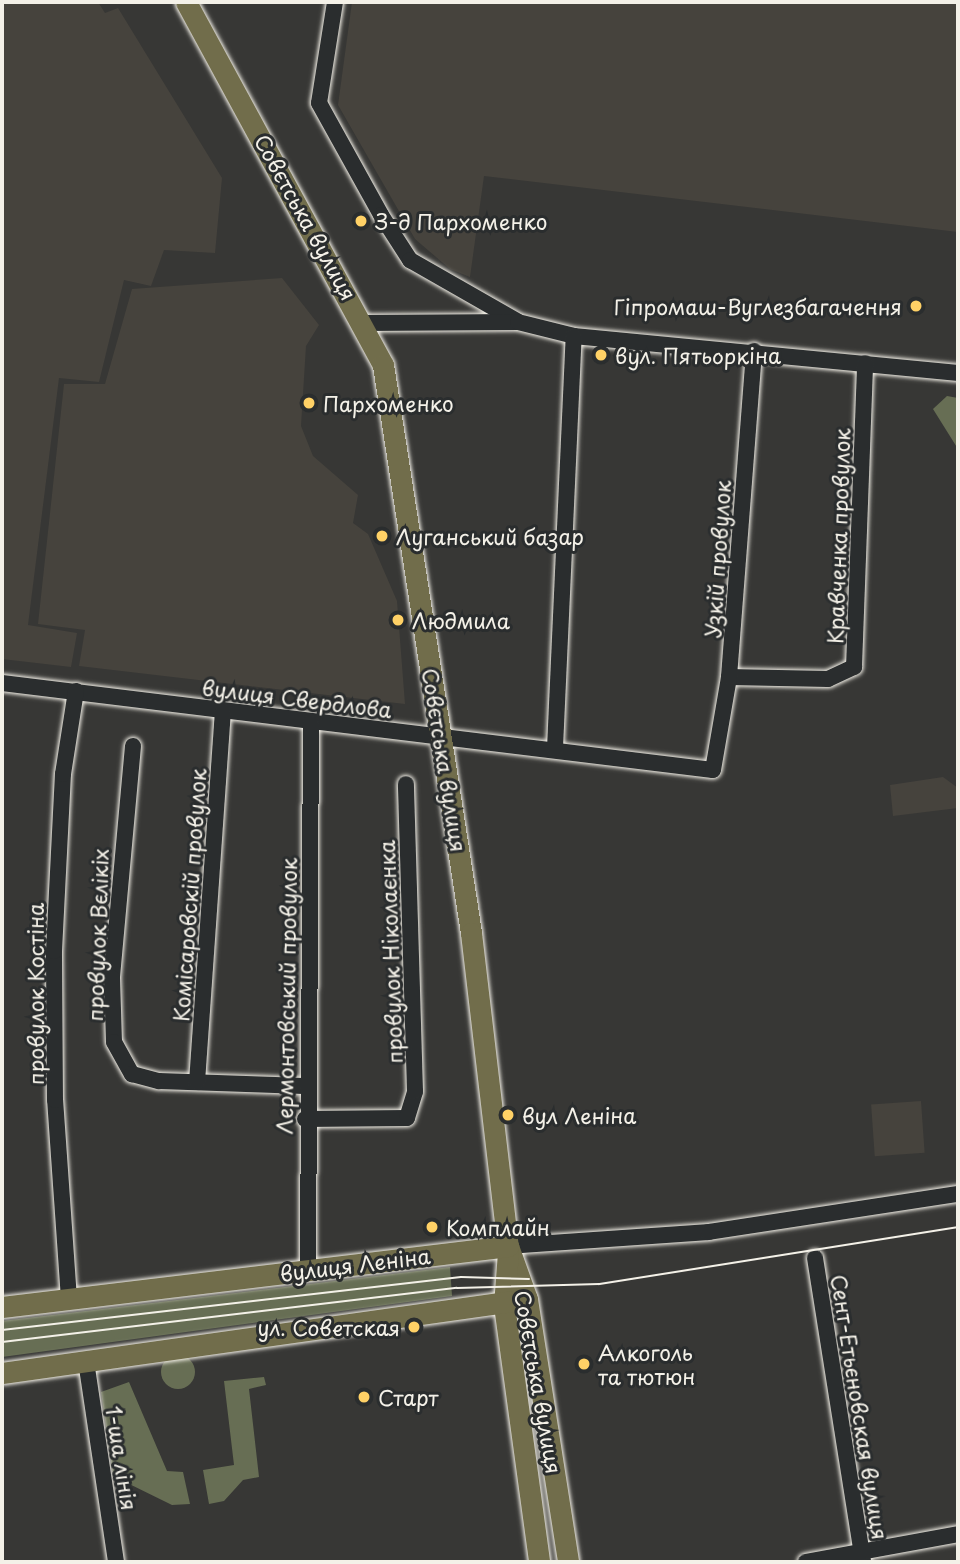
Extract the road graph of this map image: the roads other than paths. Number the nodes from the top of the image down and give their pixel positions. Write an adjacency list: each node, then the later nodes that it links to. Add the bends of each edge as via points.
1 (187, 2): 4 (main road, Совєтська вулиця)
2 (335, 2): 3 (street, via 319,103 381,215 410,260)
3 (518, 321): 4 (street); 5 (street)
4 (364, 323): 14 (main road, Совєтська вулиця, via 383,365)
5 (574, 336): 6 (street); 16 (street)
6 (754, 351): 7 (street); 9 (street, Узкій провулок)
7 (865, 363): 8 (street); 9 (street, Кравченка провулок, via 854,667 828,679)
8 (958, 373)
9 (729, 677): 17 (street, Узкій провулок)
10 (2, 683): 11 (street, вулиця Свердлова)
11 (76, 691): 12 (street, вулиця Свердлова); 26 (street, провулок Костіна, via 63,774 54,951 55,1100)
12 (223, 710): 13 (street, вулиця Свердлова); 19 (street, Комісаровскій провулок)
13 (311, 723): 14 (street, вулиця Свердлова); 20 (street, Лермонтовський провулок)
14 (442, 736): 16 (street, вулиця Свердлова); 23 (main road, Совєтська вулиця)
15 (133, 746): 19 (street, провулок Вєлікіх, via 114,951 114,1042 132,1074)
16 (555, 748): 17 (street, вулиця Свердлова)
17 (713, 769)
18 (407, 784): 21 (street, провулок Ніколаєнка, via 415,1091 407,1118)
19 (197, 1082): 20 (street, провулок Вєлікіх)
20 (304, 1086): 21 (street, Лермонтовський провулок)
21 (305, 1119): 25 (street, Лермонтовський провулок)
22 (958, 1194): 23 (street, вулиця Леніна, via 709,1233)
23 (508, 1246): 25 (main road, вулиця Леніна); 27 (main road, Совєтська вулиця); 28 (main road)
24 (815, 1258): 33 (street, Сент-Етьєновская вулиця)
25 (308, 1269): 26 (main road, вулиця Леніна)
26 (69, 1299): 29 (main road, вулиця Леніна)
27 (527, 1299): 28 (main road); 36 (main road, Совєтська вулиця)
28 (505, 1305): 30 (main road); 35 (main road)
29 (2, 1307)
30 (86, 1360): 31 (main road); 34 (street, 1-ша лінія)
31 (2, 1373)
32 (958, 1534): 33 (street)
33 (862, 1558): 37 (street)
34 (116, 1562)
35 (539, 1562)
36 (568, 1562)
37 (806, 1562)

